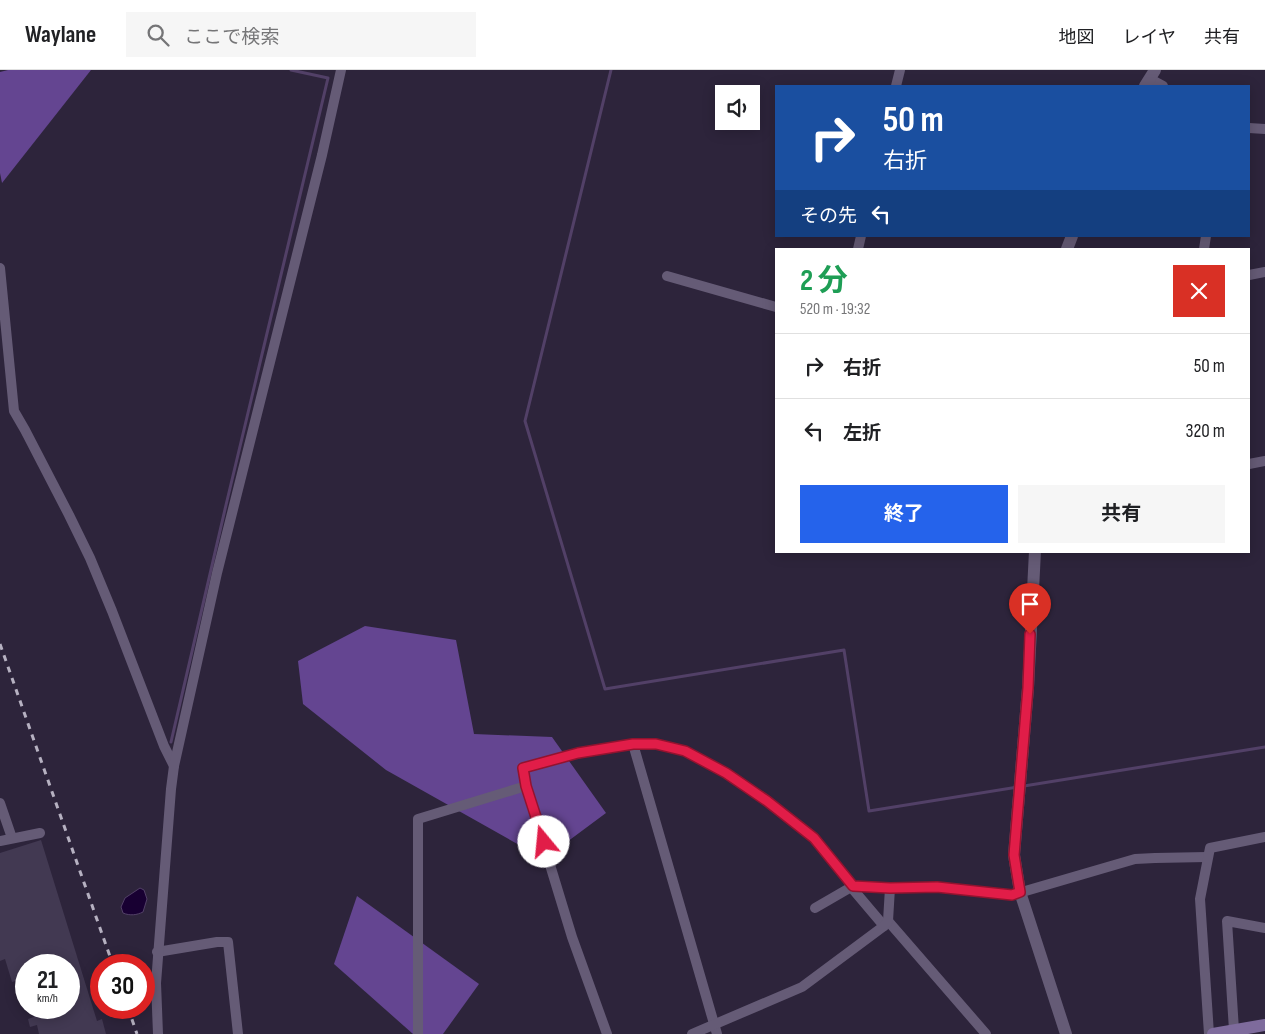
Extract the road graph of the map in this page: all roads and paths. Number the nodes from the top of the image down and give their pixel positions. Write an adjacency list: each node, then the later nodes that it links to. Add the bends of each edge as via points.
1 (341, 70): 17 (street, via 217,573)
2 (900, 70): 4 (street)
3 (1150, 78): 5 (street)
4 (896, 85)
5 (1161, 85)
6 (1250, 128): 7 (street)
7 (1265, 129)
8 (0, 268): 17 (street, via 14,411 90,558)
9 (1265, 272): 10 (street)
10 (1250, 275)
11 (667, 276): 12 (street)
12 (775, 307)
13 (1265, 461): 14 (street)
14 (1250, 464)
15 (1035, 553): 27 (street, via 1014,855)
16 (633, 744): 18 (street, via 578,753 523,768); 25 (street, via 656,744 685,751 726,773 814,838); 33 (street)
17 (174, 766): 31 (street)
18 (526, 786): 37 (street, via 418,818); 38 (street, via 572,937)
19 (0, 803): 21 (street)
20 (40, 832): 21 (street)
21 (12, 838): 23 (street)
22 (1265, 838): 24 (street, via 1210,848)
23 (0, 841)
24 (1208, 857): 27 (street, via 1135,859); 42 (street, via 1200,899)
25 (852, 887): 26 (street); 28 (street); 29 (street)
26 (890, 888): 27 (street, via 937,887 1012,895); 29 (street)
27 (1020, 892): 41 (street)
28 (815, 908)
29 (886, 924): 33 (street, via 802,987); 40 (street)
30 (1265, 928): 34 (street, via 1226,921)
31 (158, 952): 35 (street); 36 (street, via 228,942)
32 (1265, 1025): 34 (main road)
33 (716, 1029): 39 (street)
34 (1234, 1030): 42 (main road)
35 (158, 1034)
36 (238, 1034)
37 (418, 1034)
38 (607, 1034)
39 (692, 1034)
40 (986, 1034)
41 (1066, 1034)
42 (1211, 1034)

